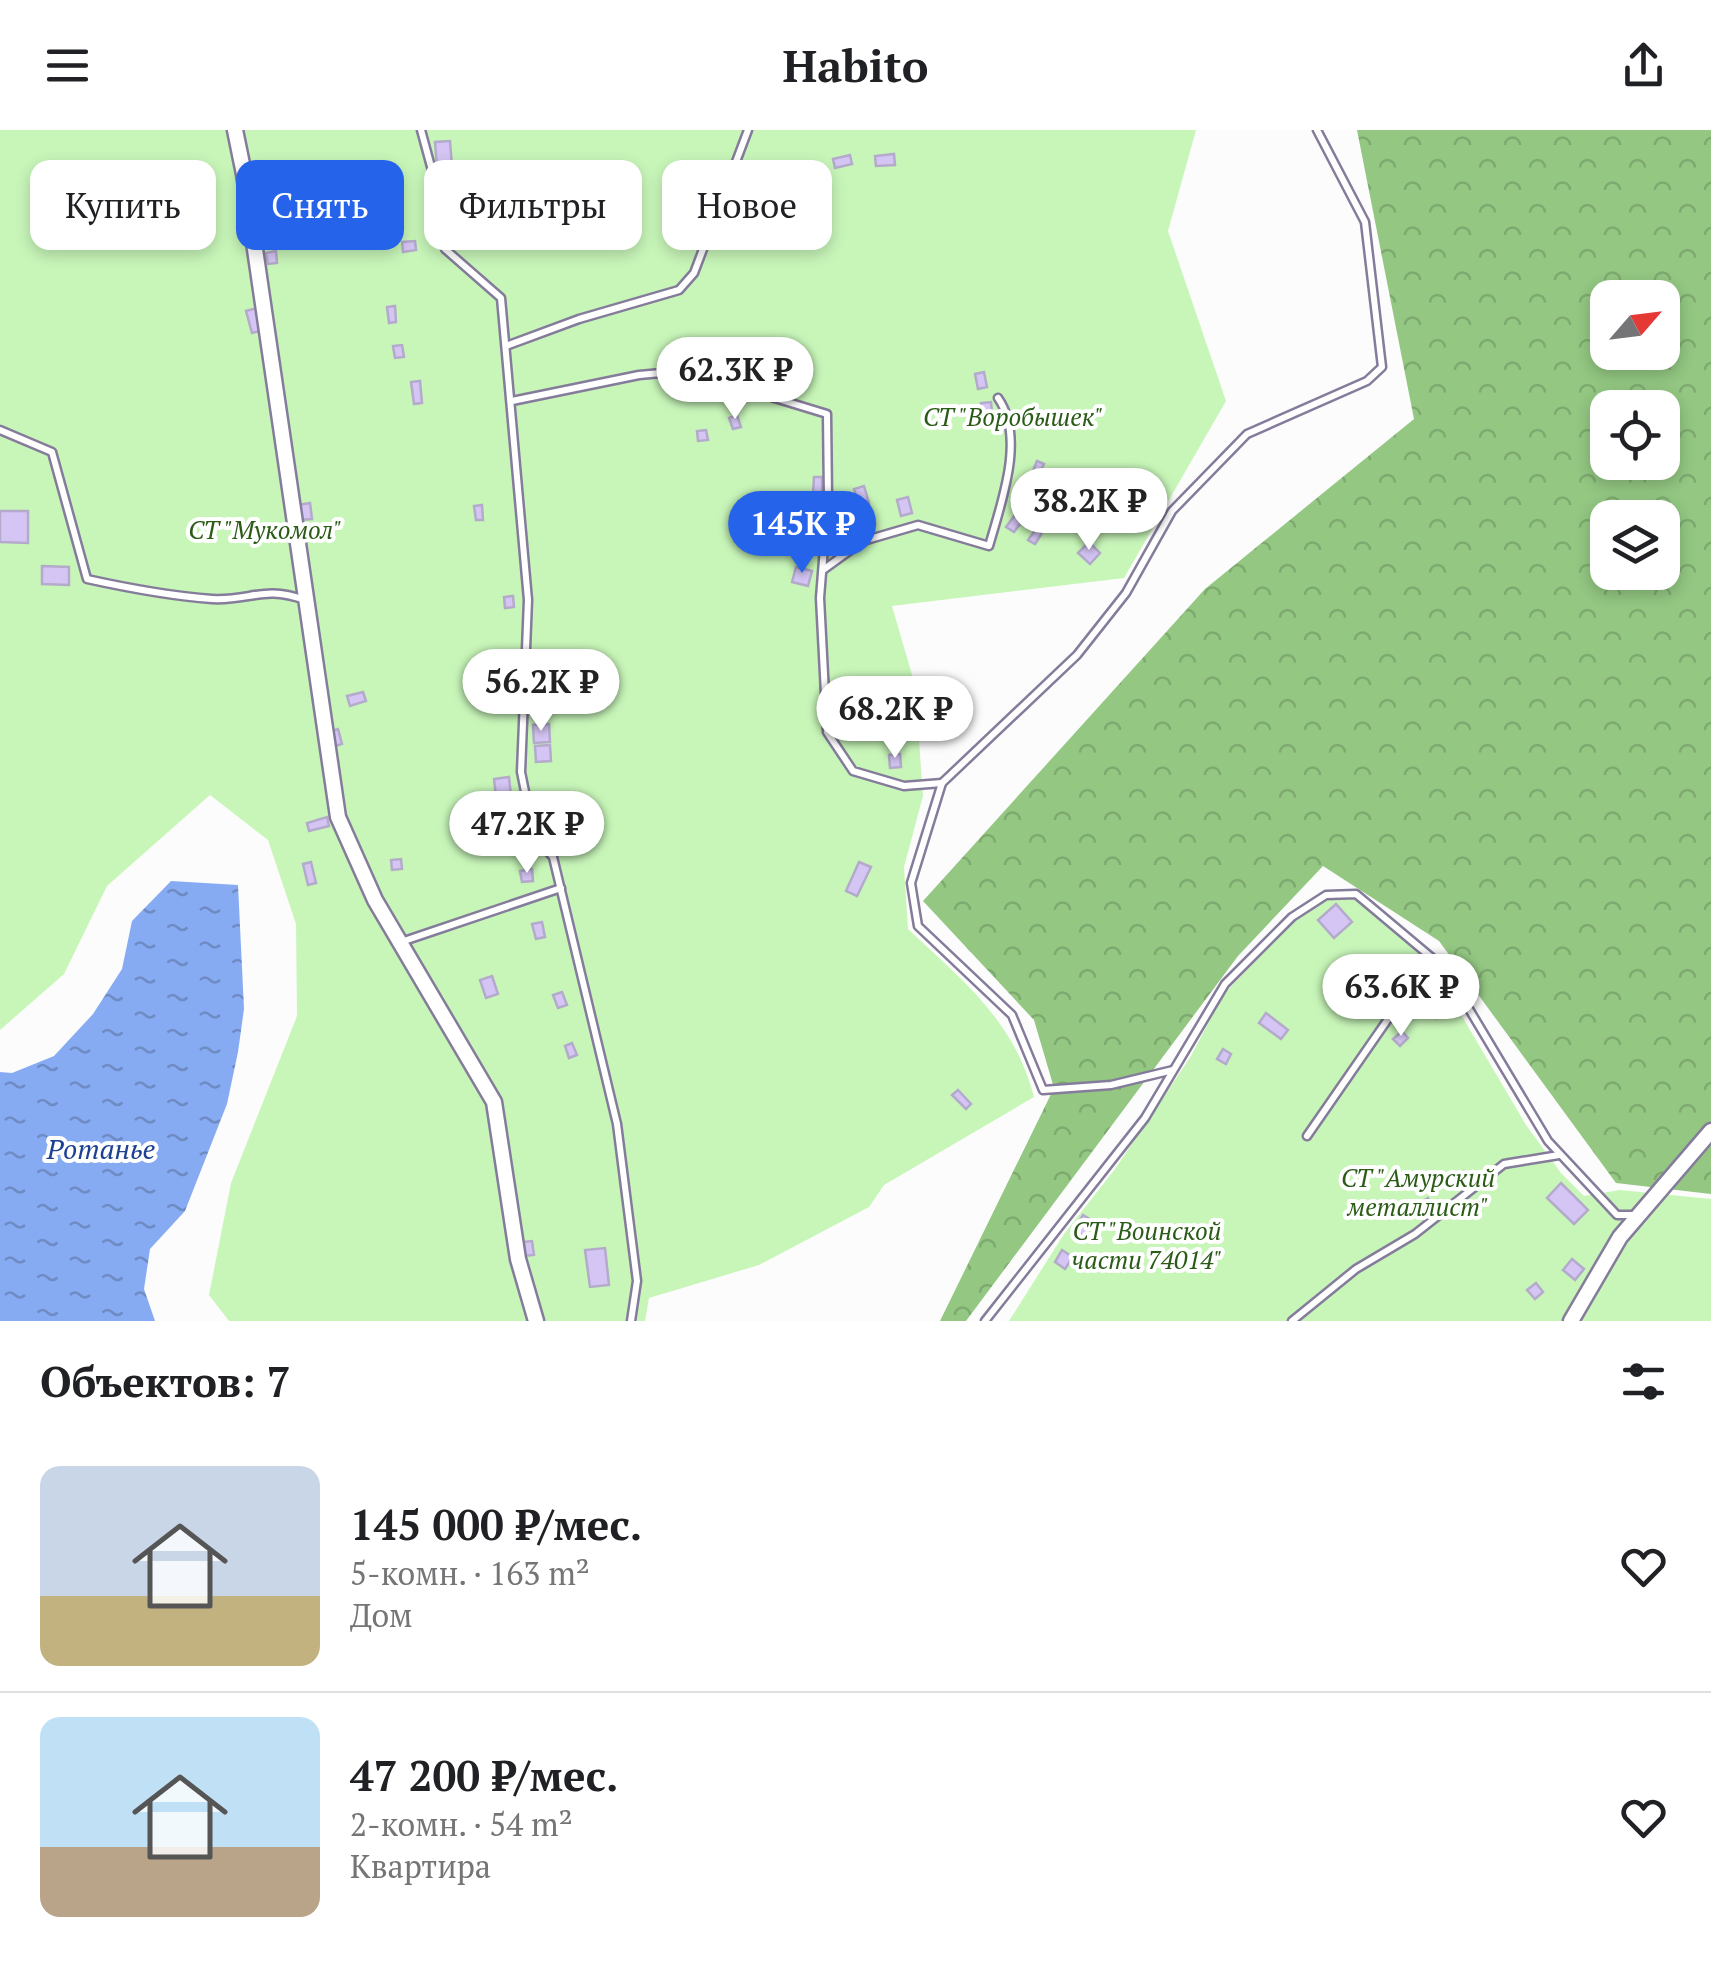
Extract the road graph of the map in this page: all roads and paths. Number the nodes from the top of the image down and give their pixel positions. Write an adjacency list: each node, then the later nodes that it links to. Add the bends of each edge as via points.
1 (235, 130): 10 (street)
2 (421, 130): 5 (lane, via 445,249 501,298)
3 (748, 130): 5 (lane, via 694,273 679,290)
4 (1317, 130): 11 (lane, via 1365,222 1382,367 1367,381 1248,434 1172,511 1126,593 1077,655)
5 (506, 346): 7 (lane)
6 (998, 398): 9 (lane, via 1007,411 1010,470 990,546 918,526 863,542)
7 (512, 401): 9 (lane, via 640,374 717,368 768,396 826,414); 12 (lane, via 528,600 522,772 534,836 553,857)
8 (0, 430): 10 (lane, via 52,452 87,579 217,599 279,591)
9 (822, 571): 11 (lane, via 827,732 853,771 904,786)
10 (306, 601): 13 (street, via 338,817)
11 (942, 784): 15 (lane, via 911,883 918,926 1012,1015 1042,1090 1110,1085)
12 (561, 888): 13 (lane); 21 (lane, via 617,1124 637,1281)
13 (400, 942): 20 (street, via 494,1102 518,1260)
14 (1431, 957): 15 (lane, via 1356,894 1326,895 1292,917 1225,984); 17 (lane); 18 (lane)
15 (1174, 1070): 22 (lane, via 1145,1118)
16 (1711, 1131): 19 (street)
17 (1307, 1136)
18 (1560, 1154): 19 (lane, via 1617,1214); 23 (lane, via 1504,1164)
19 (1640, 1215): 24 (street)
20 (536, 1321)
21 (631, 1321)
22 (985, 1321)
23 (1292, 1321)
24 (1571, 1321)

